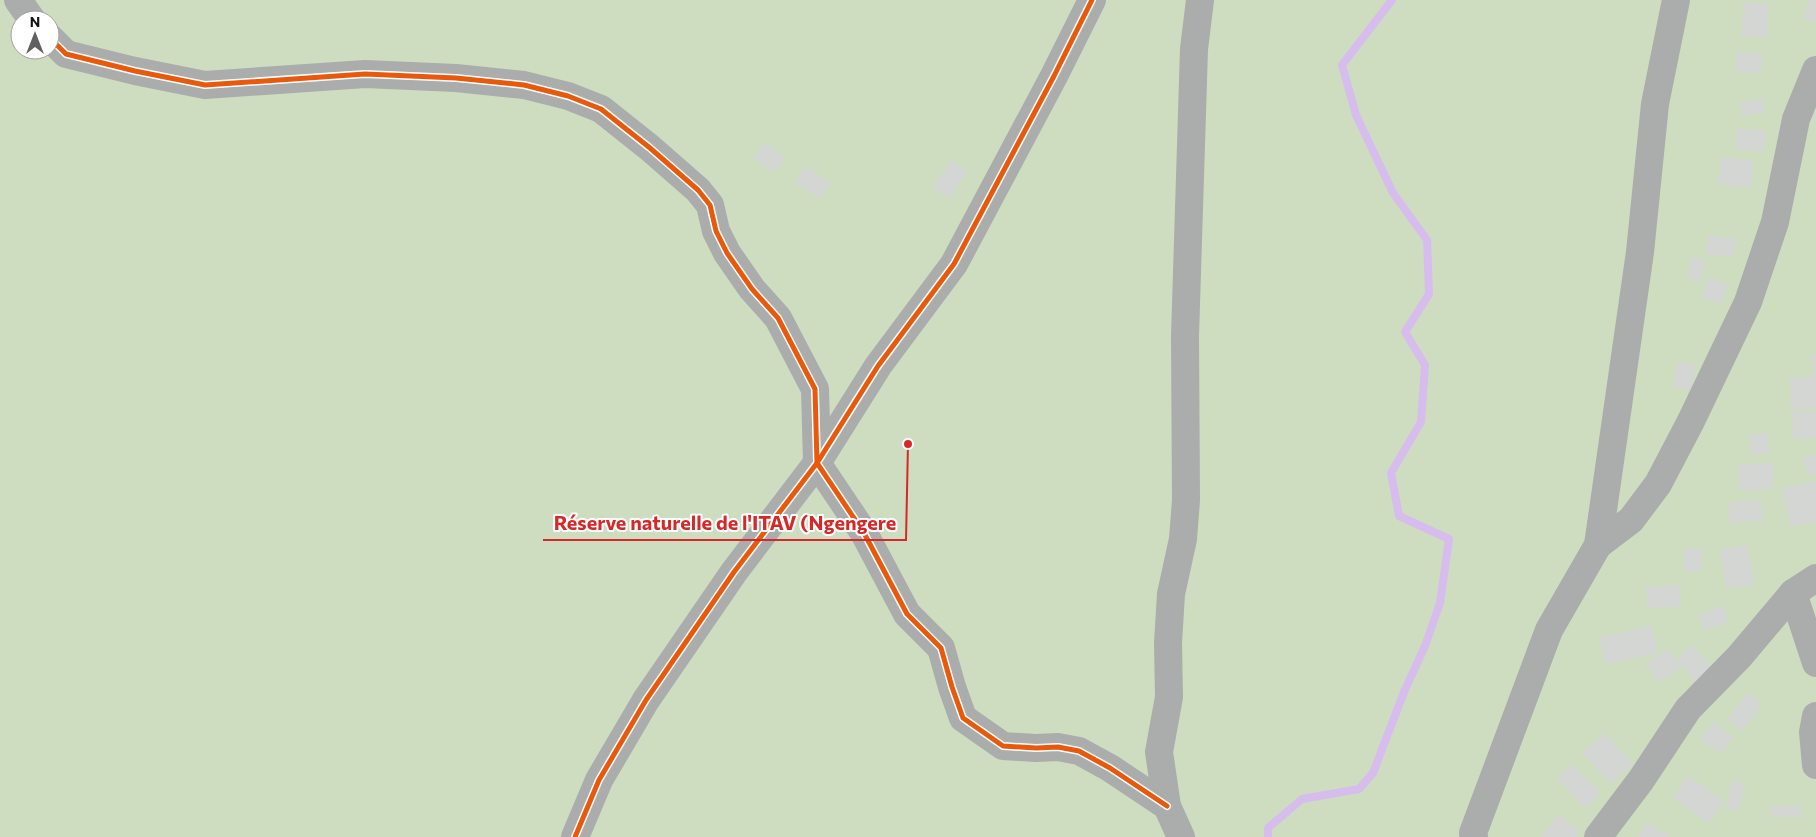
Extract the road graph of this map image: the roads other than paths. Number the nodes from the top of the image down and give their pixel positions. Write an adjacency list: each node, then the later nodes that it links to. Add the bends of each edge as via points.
1 (1092, 0): 6 (street, via 954,264 878,366)
2 (1200, 0): 13 (street, via 1194,49 1185,326 1183,539 1170,594 1169,697 1159,752)
3 (1676, 0): 7 (street, via 1655,104 1640,252)
4 (60, 48): 6 (street, via 66,54 135,72 204,85 365,74 456,78 524,85 568,96 601,109 678,172 710,205 716,231 727,253 752,289 778,318 815,389)
5 (1816, 70): 7 (street, via 1796,119 1775,222 1748,302 1692,421 1658,484 1631,520)
6 (817, 463): 13 (street, via 864,533 907,614 941,648 963,718 1003,746 1058,747 1079,751); 14 (street, via 734,572 646,700 598,780)
7 (1598, 545): 16 (street, via 1549,630)
8 (1816, 578): 9 (street)
9 (1793, 593): 10 (street); 17 (street, via 1739,657 1688,709)
10 (1816, 662)
11 (1816, 716): 12 (street, via 1813,732)
12 (1816, 765)
13 (1167, 806): 15 (street)
14 (575, 837)
15 (1181, 837)
16 (1474, 837)
17 (1598, 837)

